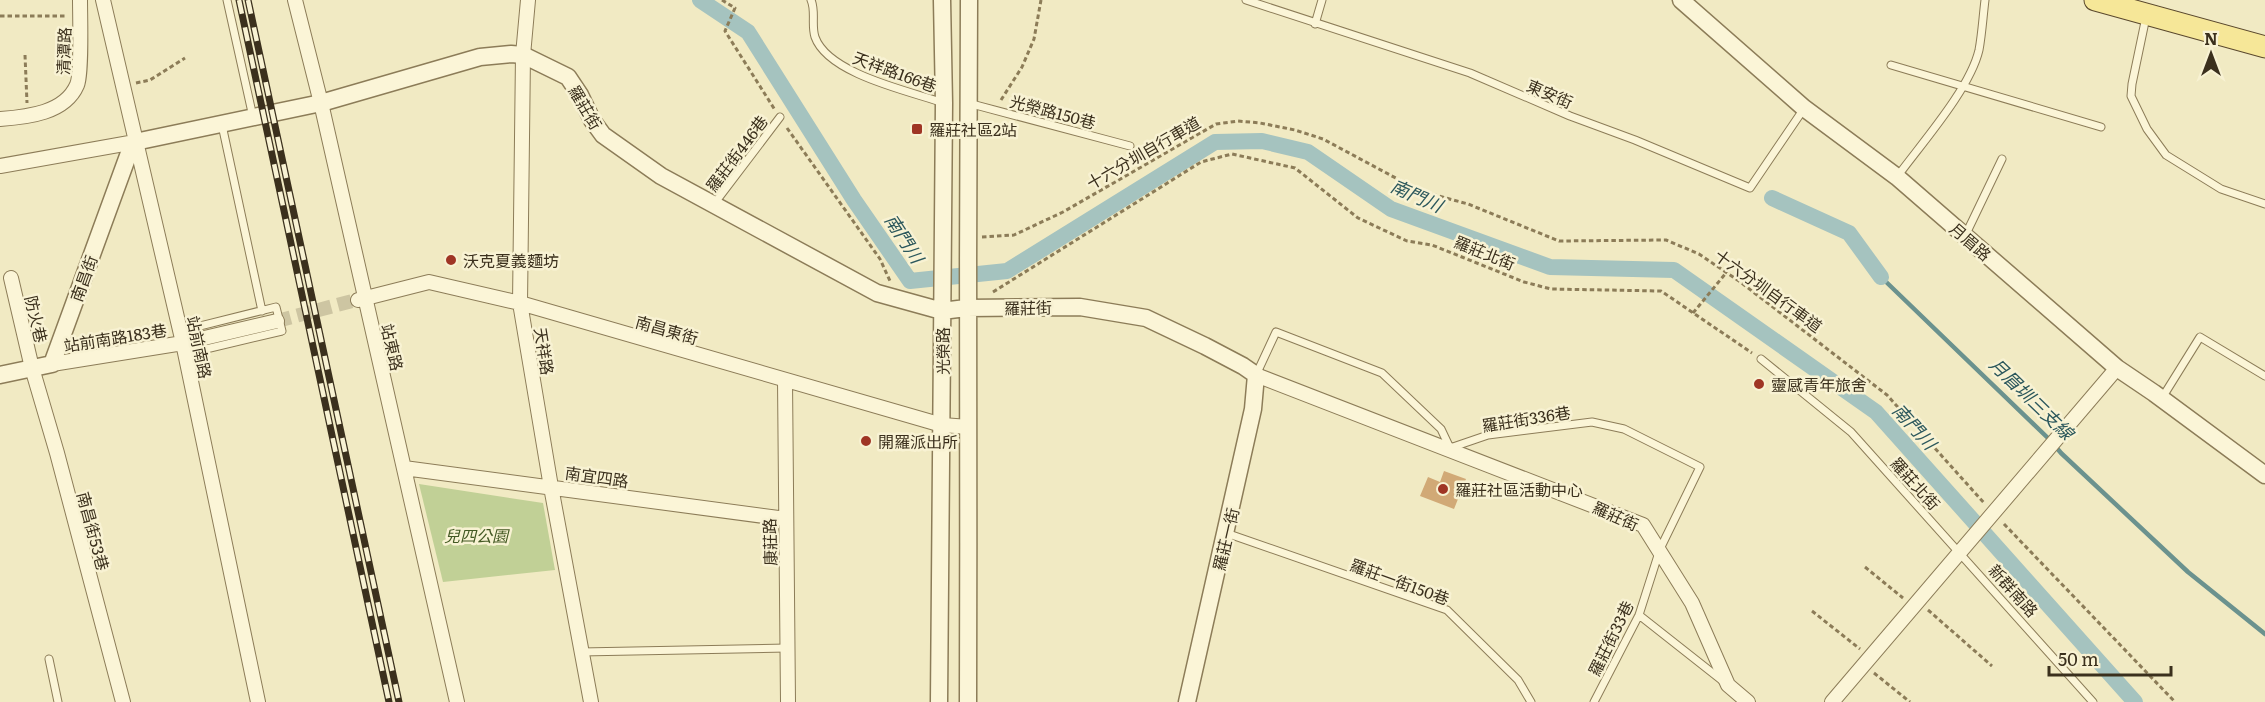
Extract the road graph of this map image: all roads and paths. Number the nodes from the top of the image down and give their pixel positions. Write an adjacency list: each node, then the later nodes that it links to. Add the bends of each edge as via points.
1 (81, 0): 18 (street, 清潭路)
2 (103, 0): 25 (street, 站前南路)
3 (227, 0): 33 (lane)
4 (295, 0): 27 (street, 站東路)
5 (528, 0): 22 (street, 天祥路)
6 (722, 0): 34 (path, via 735,8 725,31)
7 (811, 0): 28 (lane, 天祥路166巷, via 814,36 831,59 852,72)
8 (942, 0): 28 (street, 光榮路)
9 (969, 0): 29 (street, 光榮路)
10 (1041, 0): 31 (path, via 1026,58)
11 (1246, 0): 19 (lane, 東安街)
12 (1322, 0): 19 (lane)
13 (1681, 0): 30 (street, 月眉路)
14 (1985, 0): 26 (lane, via 1979,51)
15 (2095, 0): 16 (main road)
16 (2147, 14): 20 (main road); 44 (lane, via 2131,96 2147,129 2166,155 2221,189)
17 (0, 16): 18 (path)
18 (80, 16): 32 (street, 清潭路, via 78,83 65,103)
19 (1315, 24): 30 (lane, 東安街, via 1470,73 1750,188)
20 (2265, 47)
21 (25, 55): 32 (path)
22 (523, 56): 27 (street, 羅莊街, via 480,57); 43 (street, 羅莊街, via 568,77 603,135 662,176); 51 (street, 天祥路)
23 (185, 58): 25 (path, via 150,80)
24 (1891, 65): 26 (lane)
25 (123, 86): 38 (street, 站前南路)
26 (1962, 86): 37 (lane); 42 (lane)
27 (321, 103): 33 (street, 羅莊街); 49 (street, 站東路)
28 (944, 103): 54 (street, 光榮路)
29 (968, 103): 31 (lane, 光榮路150巷); 46 (street, 光榮路)
30 (1804, 108): 42 (street, 月眉路)
31 (994, 110): 39 (lane, 光榮路150巷)
32 (28, 117): 35 (street, 清潭路)
33 (253, 117): 36 (street)
34 (780, 117): 43 (lane, 羅莊街446巷); 50 (path, via 880,259)
35 (0, 118)
36 (222, 124): 38 (street); 53 (lane)
37 (2101, 127)
38 (135, 142): 41 (street); 57 (street, 站前南路); 59 (street, 南昌街)
39 (1130, 146)
40 (2002, 159): 45 (lane)
41 (0, 166)
42 (1897, 177): 45 (street, 月眉路)
43 (714, 204): 50 (street, 羅莊街, via 877,293)
44 (2265, 204)
45 (1965, 236): 61 (street, 月眉路)
46 (967, 238): 47 (path, 十六分圳自行車道, via 1014,235 1063,212 1216,124 1239,121 1323,139 1420,191 1468,204 1559,241 1666,240 1699,254); 52 (street, 光榮路)
47 (1726, 273): 55 (path); 73 (path, 十六分圳自行車道, via 1887,394)
48 (11, 278): 60 (street, 防火巷)
49 (360, 299): 51 (street, 南昌東街, via 429,282); 70 (street, 站東路)
50 (898, 299): 54 (street, 羅莊街)
51 (520, 303): 65 (street, 南昌東街); 72 (street, 天祥路)
52 (966, 308): 54 (street, 羅莊街); 55 (path, 羅莊北街, via 1202,162 1232,154 1295,168 1358,218 1407,242 1432,245 1551,289 1661,291); 63 (street, 羅莊街, via 1080,307 1146,318); 68 (street, 光榮路)
53 (262, 311): 57 (lane); 57 (lane, via 276,307 282,331)
54 (942, 311): 67 (street, 光榮路)
55 (1693, 312): 58 (path, 羅莊北街)
56 (277, 321): 57 (street)
57 (183, 343): 59 (street, 站前南路183巷); 90 (street, 站前南路)
58 (1761, 359): 77 (lane, 羅莊北街, via 1851,432)
59 (52, 364): 60 (street)
60 (32, 368): 62 (street); 89 (street, 南昌街53巷)
61 (2117, 368): 66 (street, 月眉路); 73 (street)
62 (0, 375)
63 (1256, 375): 69 (street, 羅莊街); 69 (lane, via 1276,332 1382,373 1441,429); 75 (street, 羅莊一街, via 1253,409)
64 (2265, 376): 66 (lane, via 2199,337)
65 (785, 381): 67 (street, 南昌東街); 74 (street, 康莊路)
66 (2162, 398): 71 (street, 月眉路)
67 (942, 425): 68 (street, 南昌東街); 94 (street, 光榮路)
68 (969, 427): 95 (street, 光榮路)
69 (1450, 448): 76 (street, 羅莊街, via 1643,525); 76 (lane, 羅莊街336巷, via 1488,435 1592,422 1624,429 1700,467)
70 (404, 468): 72 (street, 南宜四路); 91 (street, 站東路)
71 (2265, 475)
72 (550, 487): 74 (street, 南宜四路); 83 (street, 天祥路)
73 (1990, 517): 77 (street); 103 (path, 十六分圳自行車道)
74 (786, 519): 82 (street, 康莊路)
75 (1226, 533): 96 (street, 羅莊一街); 97 (lane, 羅莊一街150巷, via 1447,610 1518,680)
76 (1660, 549): 81 (lane, 羅莊街33巷); 87 (street, 羅莊街, via 1692,603)
77 (1963, 549): 79 (street); 102 (lane, 新群南路)
78 (1865, 567): 79 (path)
79 (1916, 604): 85 (street); 86 (path)
80 (1812, 610): 85 (path)
81 (1639, 615): 87 (lane); 98 (lane, 羅莊街33巷)
82 (787, 648): 83 (lane); 93 (street, 康莊路)
83 (581, 652): 92 (street, 天祥路)
84 (49, 659): 88 (lane)
85 (1867, 661): 100 (street); 101 (path)
86 (1992, 666)
87 (1728, 685): 99 (street, 羅莊街)
88 (58, 702)
89 (123, 702)
90 (258, 702)
91 (457, 702)
92 (591, 702)
93 (788, 702)
94 (939, 702)
95 (968, 702)
96 (1187, 702)
97 (1531, 702)
98 (1593, 702)
99 (1748, 702)
100 (1832, 702)
101 (1910, 702)
102 (2093, 702)
103 (2175, 702)

